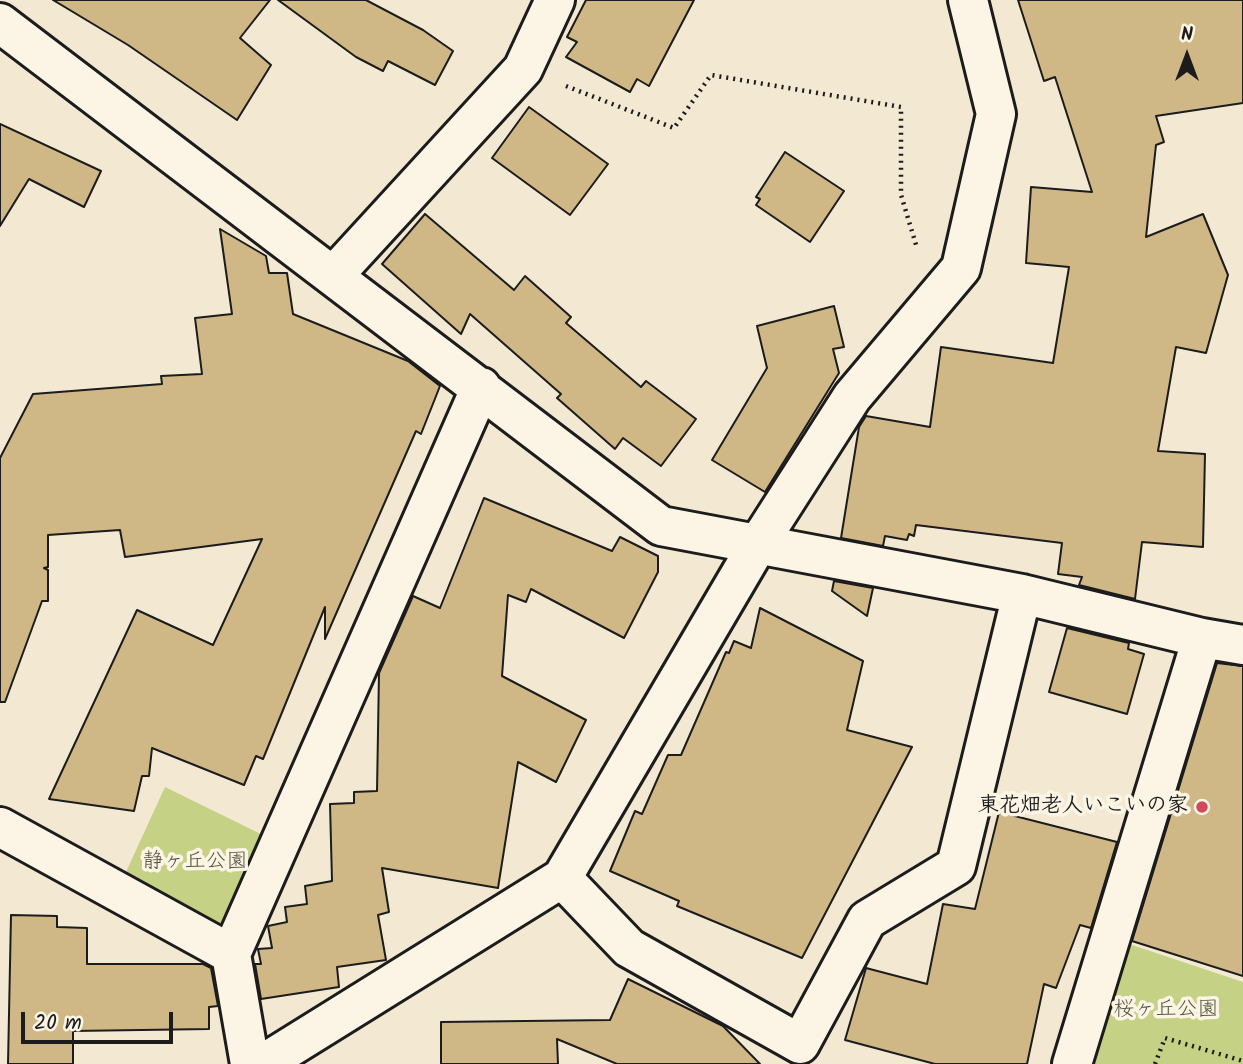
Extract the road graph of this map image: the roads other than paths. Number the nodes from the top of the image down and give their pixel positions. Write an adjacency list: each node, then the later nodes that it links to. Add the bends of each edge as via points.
1 (555, 0): 4 (street, via 523,69)
2 (968, 0): 6 (street, via 996,114 961,268 852,397)
3 (0, 23): 4 (street)
4 (334, 275): 5 (street)
5 (481, 387): 6 (street, via 661,526); 12 (street)
6 (758, 544): 7 (street); 11 (street)
7 (1022, 594): 8 (street); 11 (street, via 956,866 867,920 800,1044 629,948)
8 (1202, 638): 9 (street); 15 (street)
9 (1243, 645)
10 (0, 827): 12 (street)
11 (562, 878): 14 (street)
12 (231, 954): 13 (street)
13 (250, 1064)
14 (263, 1064)
15 (1072, 1064)

